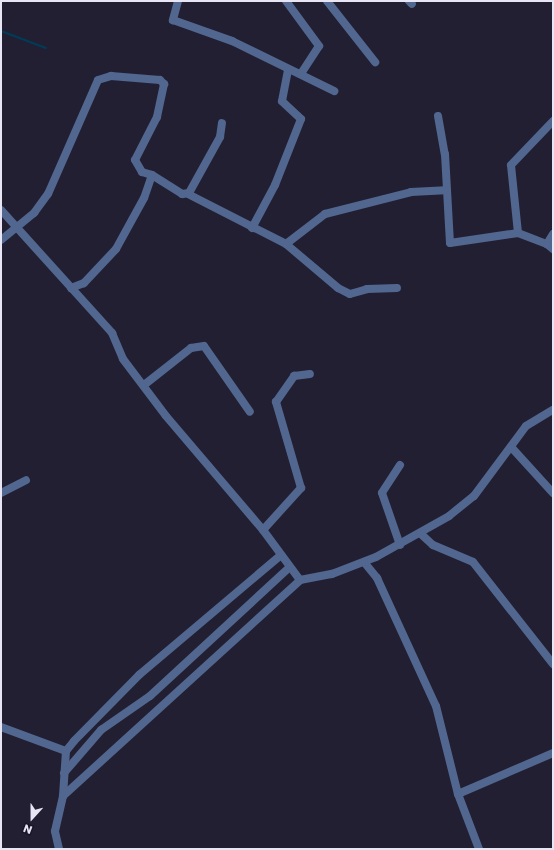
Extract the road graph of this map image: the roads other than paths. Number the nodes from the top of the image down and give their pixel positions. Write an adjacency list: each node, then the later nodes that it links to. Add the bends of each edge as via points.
1 (178, 1): 5 (street, via 174,20 232,41)
2 (286, 1): 6 (street, via 319,46)
3 (327, 1): 4 (street)
4 (375, 62)
5 (288, 71): 6 (street); 16 (street, via 282,101 301,119 275,185)
6 (301, 74): 7 (street)
7 (334, 91)
8 (438, 116): 12 (street, via 445,154)
9 (553, 121): 17 (street, via 511,165)
10 (222, 123): 13 (street, via 218,140)
11 (152, 175): 13 (street, via 182,194); 15 (street, via 142,172 135,160 157,117 164,84 147,77 101,78 90,93 48,194 34,213); 22 (street, via 136,215 116,249 84,284)
12 (445, 190): 17 (street, via 450,243); 20 (street, via 411,192 325,214)
13 (188, 194): 16 (street)
14 (1, 210): 15 (street)
15 (16, 228): 19 (street); 22 (street)
16 (252, 228): 20 (street)
17 (518, 233): 21 (street)
18 (553, 234): 21 (street)
19 (1, 240)
20 (286, 244): 23 (street, via 338,288 350,294 367,289)
21 (550, 246)
22 (71, 288): 25 (street, via 112,333 123,359)
23 (397, 288)
24 (310, 374): 33 (street, via 294,376 276,402 301,488)
25 (144, 385): 26 (street, via 191,348 204,346); 33 (street, via 178,431)
26 (250, 412)
27 (552, 412): 28 (street, via 526,426)
28 (512, 448): 32 (street); 34 (street, via 474,496)
29 (400, 465): 35 (street, via 382,493)
30 (26, 480): 31 (street)
31 (1, 493)
32 (553, 493)
33 (263, 530): 36 (street)
34 (421, 534): 35 (street); 40 (street, via 433,545 473,562)
35 (400, 545): 37 (street)
36 (280, 556): 38 (street); 42 (street, via 139,675)
37 (364, 562): 39 (street); 45 (street, via 377,578 436,706)
38 (290, 567): 39 (street); 44 (street, via 150,696 101,730)
39 (300, 580): 46 (street)
40 (553, 664)
41 (1, 727): 42 (street)
42 (66, 751): 44 (street)
43 (553, 753): 45 (street)
44 (64, 773): 46 (street)
45 (458, 794): 48 (street)
46 (63, 796): 47 (street, via 55,831)
47 (59, 849)
48 (479, 849)

